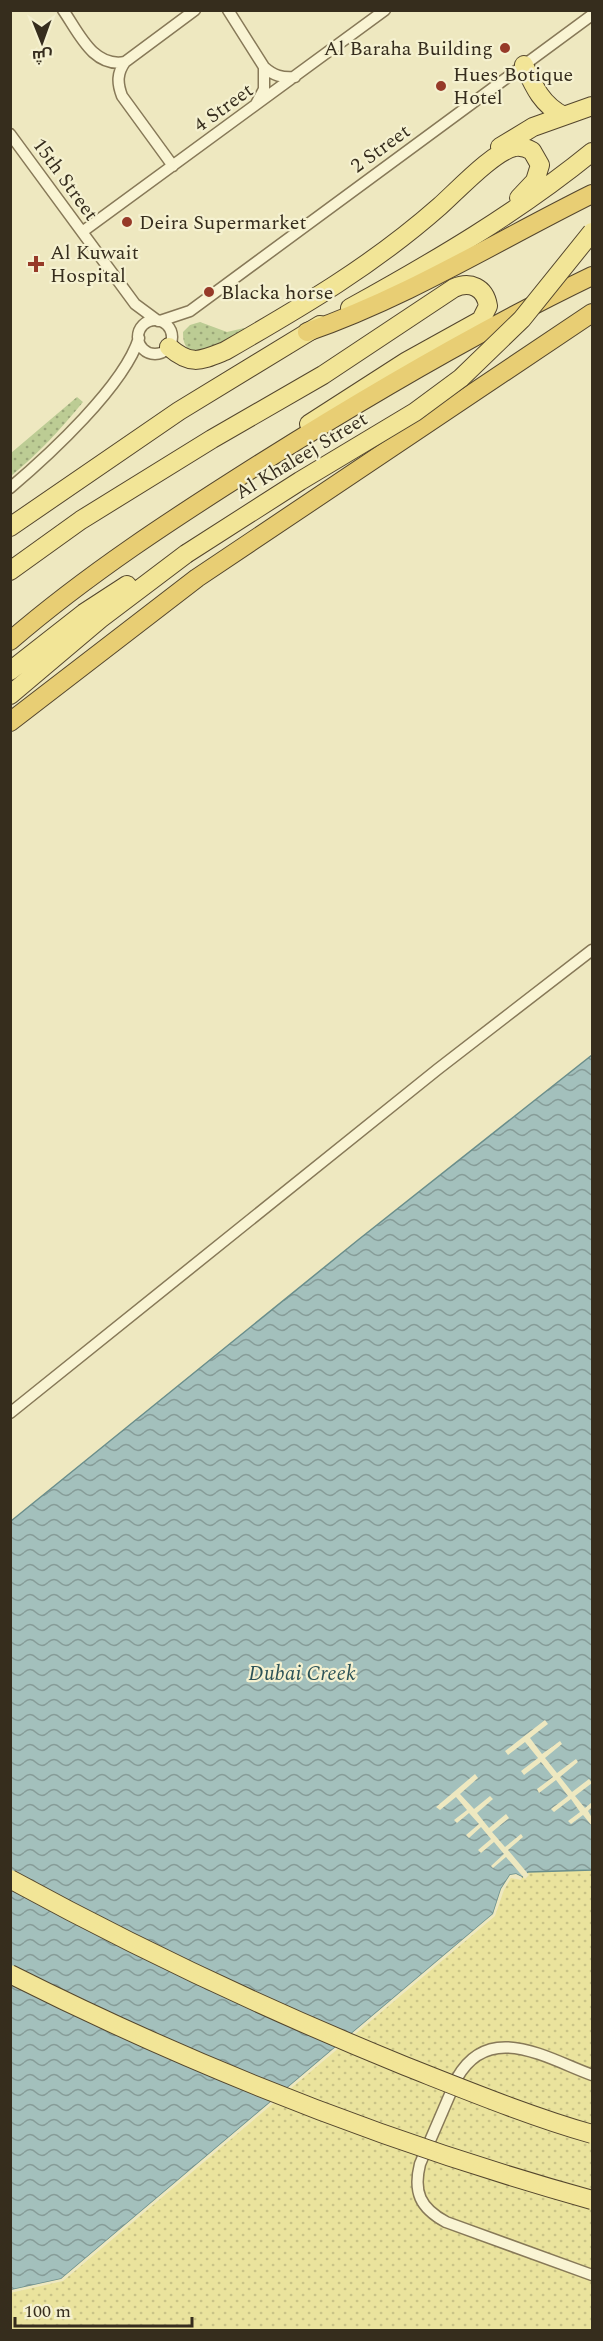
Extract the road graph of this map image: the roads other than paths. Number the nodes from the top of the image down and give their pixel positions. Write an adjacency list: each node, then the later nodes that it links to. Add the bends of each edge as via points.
1 (63, 10): 6 (street, via 97,57 111,63)
2 (195, 10): 6 (street)
3 (385, 10): 9 (street, 4 Street)
4 (230, 11): 8 (street)
5 (592, 15): 7 (street, 2 Street)
6 (125, 62): 15 (street, via 119,75 119,89)
7 (524, 65): 12 (main road, via 539,95); 23 (street, 2 Street)
8 (264, 67): 9 (street, via 280,77); 11 (street, via 264,89)
9 (296, 77): 11 (street, 4 Street)
10 (592, 106): 12 (main road)
11 (253, 109): 15 (street, 4 Street)
12 (564, 116): 16 (main road, via 508,141)
13 (10, 134): 19 (street, 15th Street)
14 (592, 152): 18 (main road)
15 (173, 166): 19 (street, 4 Street)
16 (468, 180): 18 (main road, via 511,148 527,148 536,155 540,165 538,176); 28 (main road, via 362,269 225,351 193,360)
17 (592, 194): 26 (highway, via 413,289)
18 (495, 224): 26 (main road)
19 (82, 232): 22 (street, 15th Street)
20 (592, 232): 33 (main road, Al Khaleej Street, bridge, via 522,319 461,378 415,412)
21 (592, 276): 30 (highway, via 436,357)
22 (135, 304): 25 (street, 15th Street); 27 (street, 15th Street)
23 (190, 311): 25 (street, 2 Street); 28 (street, 2 Street)
24 (592, 313): 38 (highway, via 197,578)
25 (159, 321): 27 (street, via 150,321); 28 (street, via 169,327)
26 (307, 332): 32 (main road, via 161,423)
27 (140, 333): 28 (street, via 142,348); 29 (street)
28 (163, 348): 29 (street)
29 (124, 367): 31 (street, via 76,425)
30 (277, 453): 34 (main road, via 319,417 406,361 481,320 488,306 482,290 471,285 454,288 322,375 81,520); 35 (highway, via 114,559)
31 (10, 488)
32 (10, 527)
33 (180, 559): 36 (main road, via 100,601); 37 (main road, Al Khaleej Street)
34 (10, 571)
35 (10, 641)
36 (10, 670)
37 (10, 694)
38 (10, 722)
39 (592, 950): 40 (street)
40 (10, 1413)
41 (10, 1879): 44 (main road, bridge, via 149,1952 332,2037 502,2104)
42 (10, 1974): 45 (main road, bridge, via 157,2045 297,2103 418,2147)
43 (592, 2075): 46 (street, via 506,2046 490,2047 476,2054 464,2064 457,2078 417,2177 418,2192 433,2215)
44 (592, 2134)
45 (592, 2199)
46 (592, 2275)

